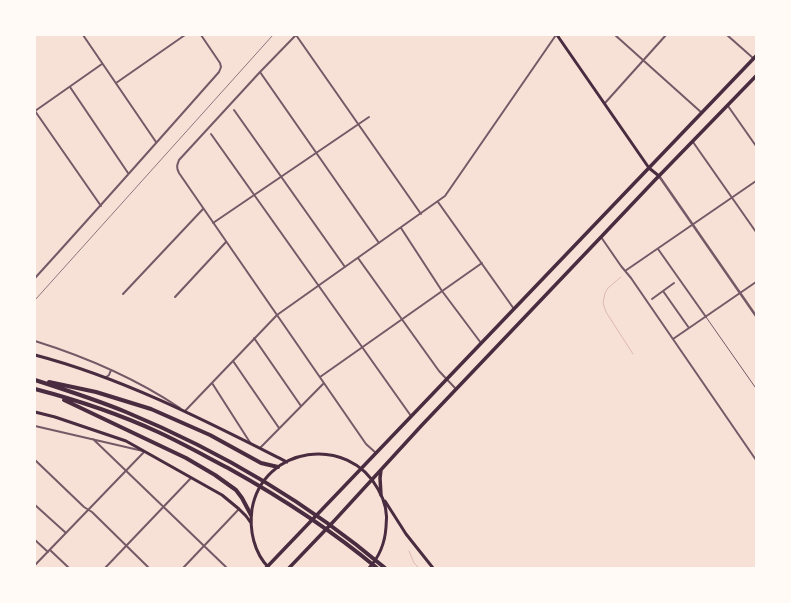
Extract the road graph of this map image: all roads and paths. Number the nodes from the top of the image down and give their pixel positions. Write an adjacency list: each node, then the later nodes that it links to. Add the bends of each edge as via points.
1 (83, 35): 11 (street)
2 (185, 35): 14 (street)
3 (201, 35): 24 (street, via 221,67)
4 (296, 35): 12 (street); 22 (street)
5 (556, 35): 16 (main road); 35 (street, via 445,196)
6 (615, 35): 10 (street)
7 (666, 35): 10 (street)
8 (727, 35): 9 (street)
9 (755, 57): 20 (main road)
10 (643, 60): 16 (street); 20 (street)
11 (102, 64): 14 (street); 15 (street)
12 (260, 72): 27 (street); 37 (street, via 177,165 178,173)
13 (756, 76): 17 (main road)
14 (116, 83): 24 (street)
15 (70, 87): 19 (street); 29 (street)
16 (604, 104): 28 (main road)
17 (728, 106): 25 (main road); 26 (street)
18 (234, 110): 30 (street)
19 (35, 111): 36 (street)
20 (702, 113): 28 (main road)
21 (369, 117): 22 (street)
22 (358, 124): 27 (street); 38 (street)
23 (211, 134): 33 (street)
24 (156, 142): 29 (street)
25 (693, 142): 31 (main road); 34 (street)
26 (756, 146)
27 (316, 152): 30 (street); 45 (street)
28 (649, 168): 31 (main road); 61 (main road)
29 (128, 173): 36 (street)
30 (281, 176): 33 (street); 49 (street)
31 (659, 176): 40 (street); 43 (main road)
32 (756, 181): 34 (street)
33 (254, 195): 39 (street); 54 (street)
34 (732, 197): 40 (street); 42 (street)
35 (438, 202): 38 (street); 48 (street)
36 (101, 206): 51 (street)
37 (203, 208): 39 (street); 58 (street)
38 (421, 214): 41 (street)
39 (213, 223): 44 (street)
40 (693, 224): 46 (street); 57 (street)
41 (401, 228): 45 (street); 55 (street)
42 (756, 232)
43 (601, 238): 50 (street); 83 (main road)
44 (226, 242): 59 (street); 62 (street)
45 (379, 243): 47 (street)
46 (658, 248): 50 (street); 64 (street)
47 (358, 258): 49 (street); 65 (street)
48 (482, 264): 55 (street); 61 (street)
49 (345, 267): 54 (street)
50 (625, 271): 68 (street)
51 (35, 278)
52 (756, 282): 57 (street)
53 (674, 283): 56 (street)
54 (318, 286): 62 (street); 71 (street)
55 (442, 291): 65 (street); 70 (street)
56 (663, 291): 60 (street); 66 (street)
57 (740, 293): 63 (street); 64 (street)
58 (123, 294)
59 (175, 297)
60 (652, 298)
61 (514, 308): 70 (main road)
62 (277, 315): 67 (street); 75 (street)
63 (756, 316)
64 (706, 317): 66 (street); 81 (lane)
65 (402, 320): 71 (street); 78 (street)
66 (689, 328): 68 (street)
67 (254, 338): 73 (street); 85 (street)
68 (673, 339): 97 (street)
69 (35, 341): 74 (street)
70 (481, 343): 78 (main road)
71 (362, 347): 75 (street); 88 (street)
72 (35, 355): 76 (main road)
73 (233, 361): 79 (street); 90 (street)
74 (111, 370): 76 (street, via 110,375); 86 (street, via 148,388)
75 (320, 377): 80 (street)
76 (105, 378): 86 (main road)
77 (35, 380): 99 (highway, via 96,392 151,409 210,435 261,463); 127 (highway, via 125,412 195,444 316,515)
78 (447, 380): 83 (street); 88 (main road)
79 (212, 383): 86 (street); 92 (street)
80 (324, 383): 85 (street); 95 (street, via 366,444)
81 (755, 387)
82 (35, 388): 84 (highway)
83 (456, 389): 101 (main road)
84 (41, 390): 110 (highway, via 186,458 215,475 236,490); 126 (highway, via 102,409 158,431 192,449 252,481 319,523)
85 (301, 406): 90 (street)
86 (185, 411): 92 (main road)
87 (35, 412): 94 (main road, via 126,442)
88 (412, 416): 95 (main road)
89 (35, 426): 91 (street)
90 (279, 428): 93 (street)
91 (93, 439): 94 (street); 102 (street)
92 (252, 444): 93 (main road)
93 (260, 448): 98 (main road)
94 (143, 452): 102 (street); 103 (main road)
95 (376, 454): 100 (main road)
96 (35, 460): 109 (street)
97 (756, 460)
98 (287, 462): 99 (main road); 100 (main road, via 301,456 322,454 343,458)
99 (278, 467): 110 (main road, via 260,488)
100 (362, 468): 104 (main road); 123 (main road)
101 (381, 469): 104 (main road); 105 (main road)
102 (126, 471): 107 (street); 109 (street)
103 (191, 478): 107 (street); 108 (main road, via 222,495)
104 (372, 479): 105 (main road); 124 (main road)
105 (382, 496): 125 (main road, via 387,514 385,538 379,554); 128 (main road, via 406,534)
106 (35, 505): 112 (street)
107 (164, 507): 114 (street); 115 (street)
108 (239, 509): 111 (main road); 115 (street)
109 (88, 510): 112 (street); 114 (street)
110 (251, 515): 111 (main road)
111 (251, 523): 123 (main road, via 256,548)
112 (66, 534): 116 (street)
113 (35, 540): 116 (street)
114 (126, 546): 119 (street); 120 (street)
115 (204, 546): 121 (street); 122 (street)
116 (49, 551): 117 (street); 118 (street)
117 (35, 565)
118 (69, 568)
119 (105, 568)
120 (149, 568)
121 (183, 568)
122 (227, 568)
123 (268, 568)
124 (289, 568)
125 (369, 568)
126 (377, 568)
127 (385, 568)
128 (433, 568)

